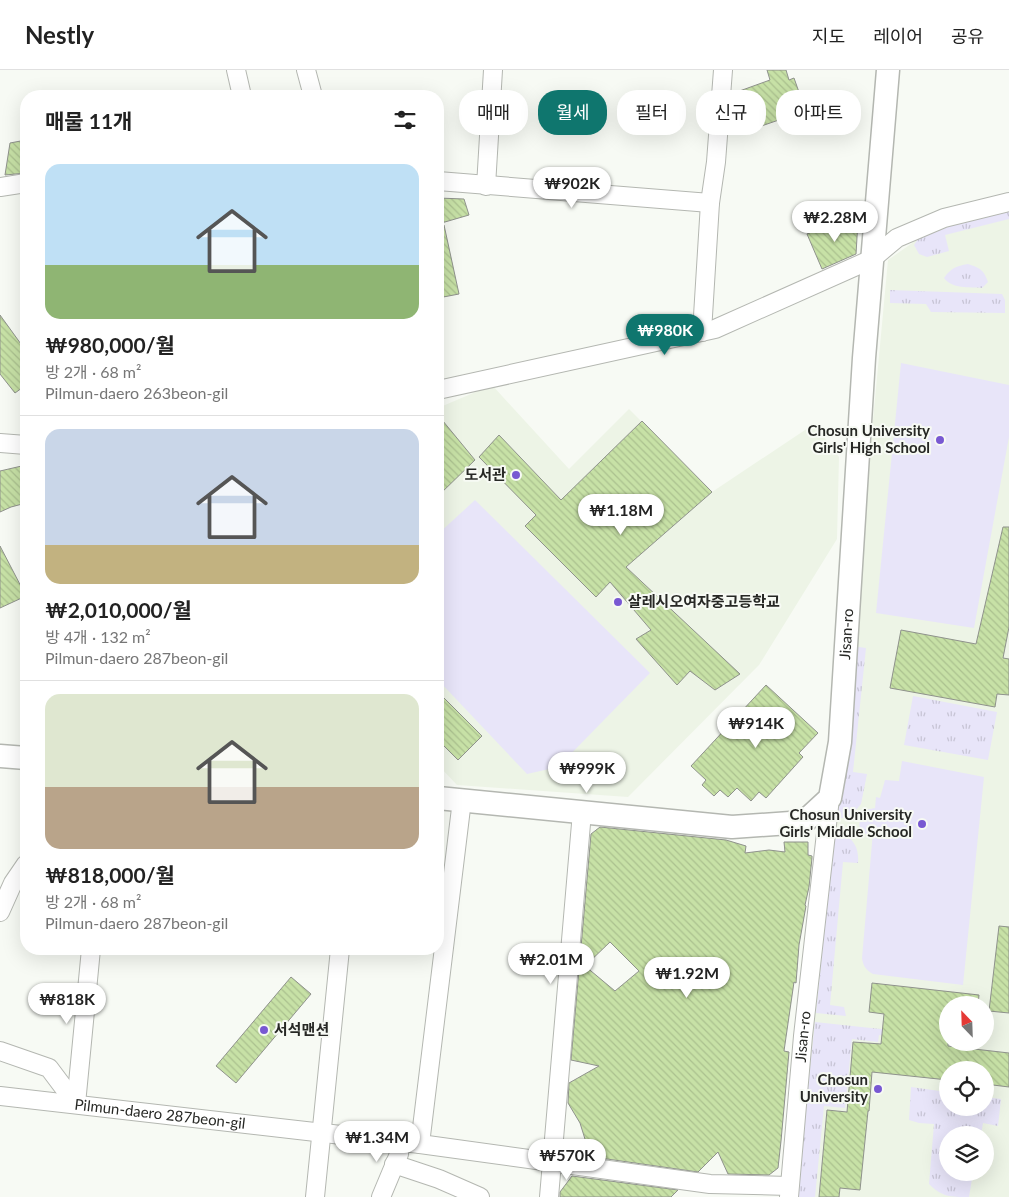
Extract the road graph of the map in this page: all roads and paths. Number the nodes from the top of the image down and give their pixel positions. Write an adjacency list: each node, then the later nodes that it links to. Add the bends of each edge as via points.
1 (236, 70): 6 (street)
2 (306, 70): 7 (street)
3 (493, 70): 10 (street)
4 (723, 70): 13 (street)
5 (888, 70): 14 (street, Jisan-ro)
6 (241, 90)
7 (311, 90)
8 (444, 182): 10 (street)
9 (20, 184): 11 (street)
10 (486, 186): 13 (street)
11 (0, 187)
12 (1009, 202): 14 (street, via 936,221 897,238)
13 (710, 203): 15 (street)
14 (872, 259): 15 (street); 22 (street, Jisan-ro, via 840,742)
15 (702, 332): 16 (street)
16 (444, 389)
17 (0, 443): 18 (street)
18 (20, 445)
19 (0, 756): 20 (street)
20 (20, 758)
21 (444, 798): 23 (street)
22 (830, 798): 24 (street, via 804,822 732,827); 38 (street, Jisan-ro)
23 (462, 800): 24 (street); 27 (street)
24 (582, 812): 36 (street)
25 (20, 873): 26 (street)
26 (0, 912)
27 (444, 923)
28 (90, 955): 33 (street)
29 (339, 955): 34 (street)
30 (439, 955): 35 (street)
31 (0, 1051): 33 (street, via 49,1068)
32 (0, 1096): 33 (street, Pilmun-daero 287beon-gil)
33 (76, 1104): 34 (street, Pilmun-daero 287beon-gil)
34 (322, 1133): 35 (street, Pilmun-daero 287beon-gil); 39 (street)
35 (412, 1143): 36 (street, Pilmun-daero 287beon-gil); 37 (street)
36 (552, 1162): 38 (street, Pilmun-daero 287beon-gil); 42 (street)
37 (394, 1164): 40 (street); 41 (street)
38 (789, 1192)
39 (315, 1197)
40 (381, 1197)
41 (480, 1197)
42 (549, 1197)

